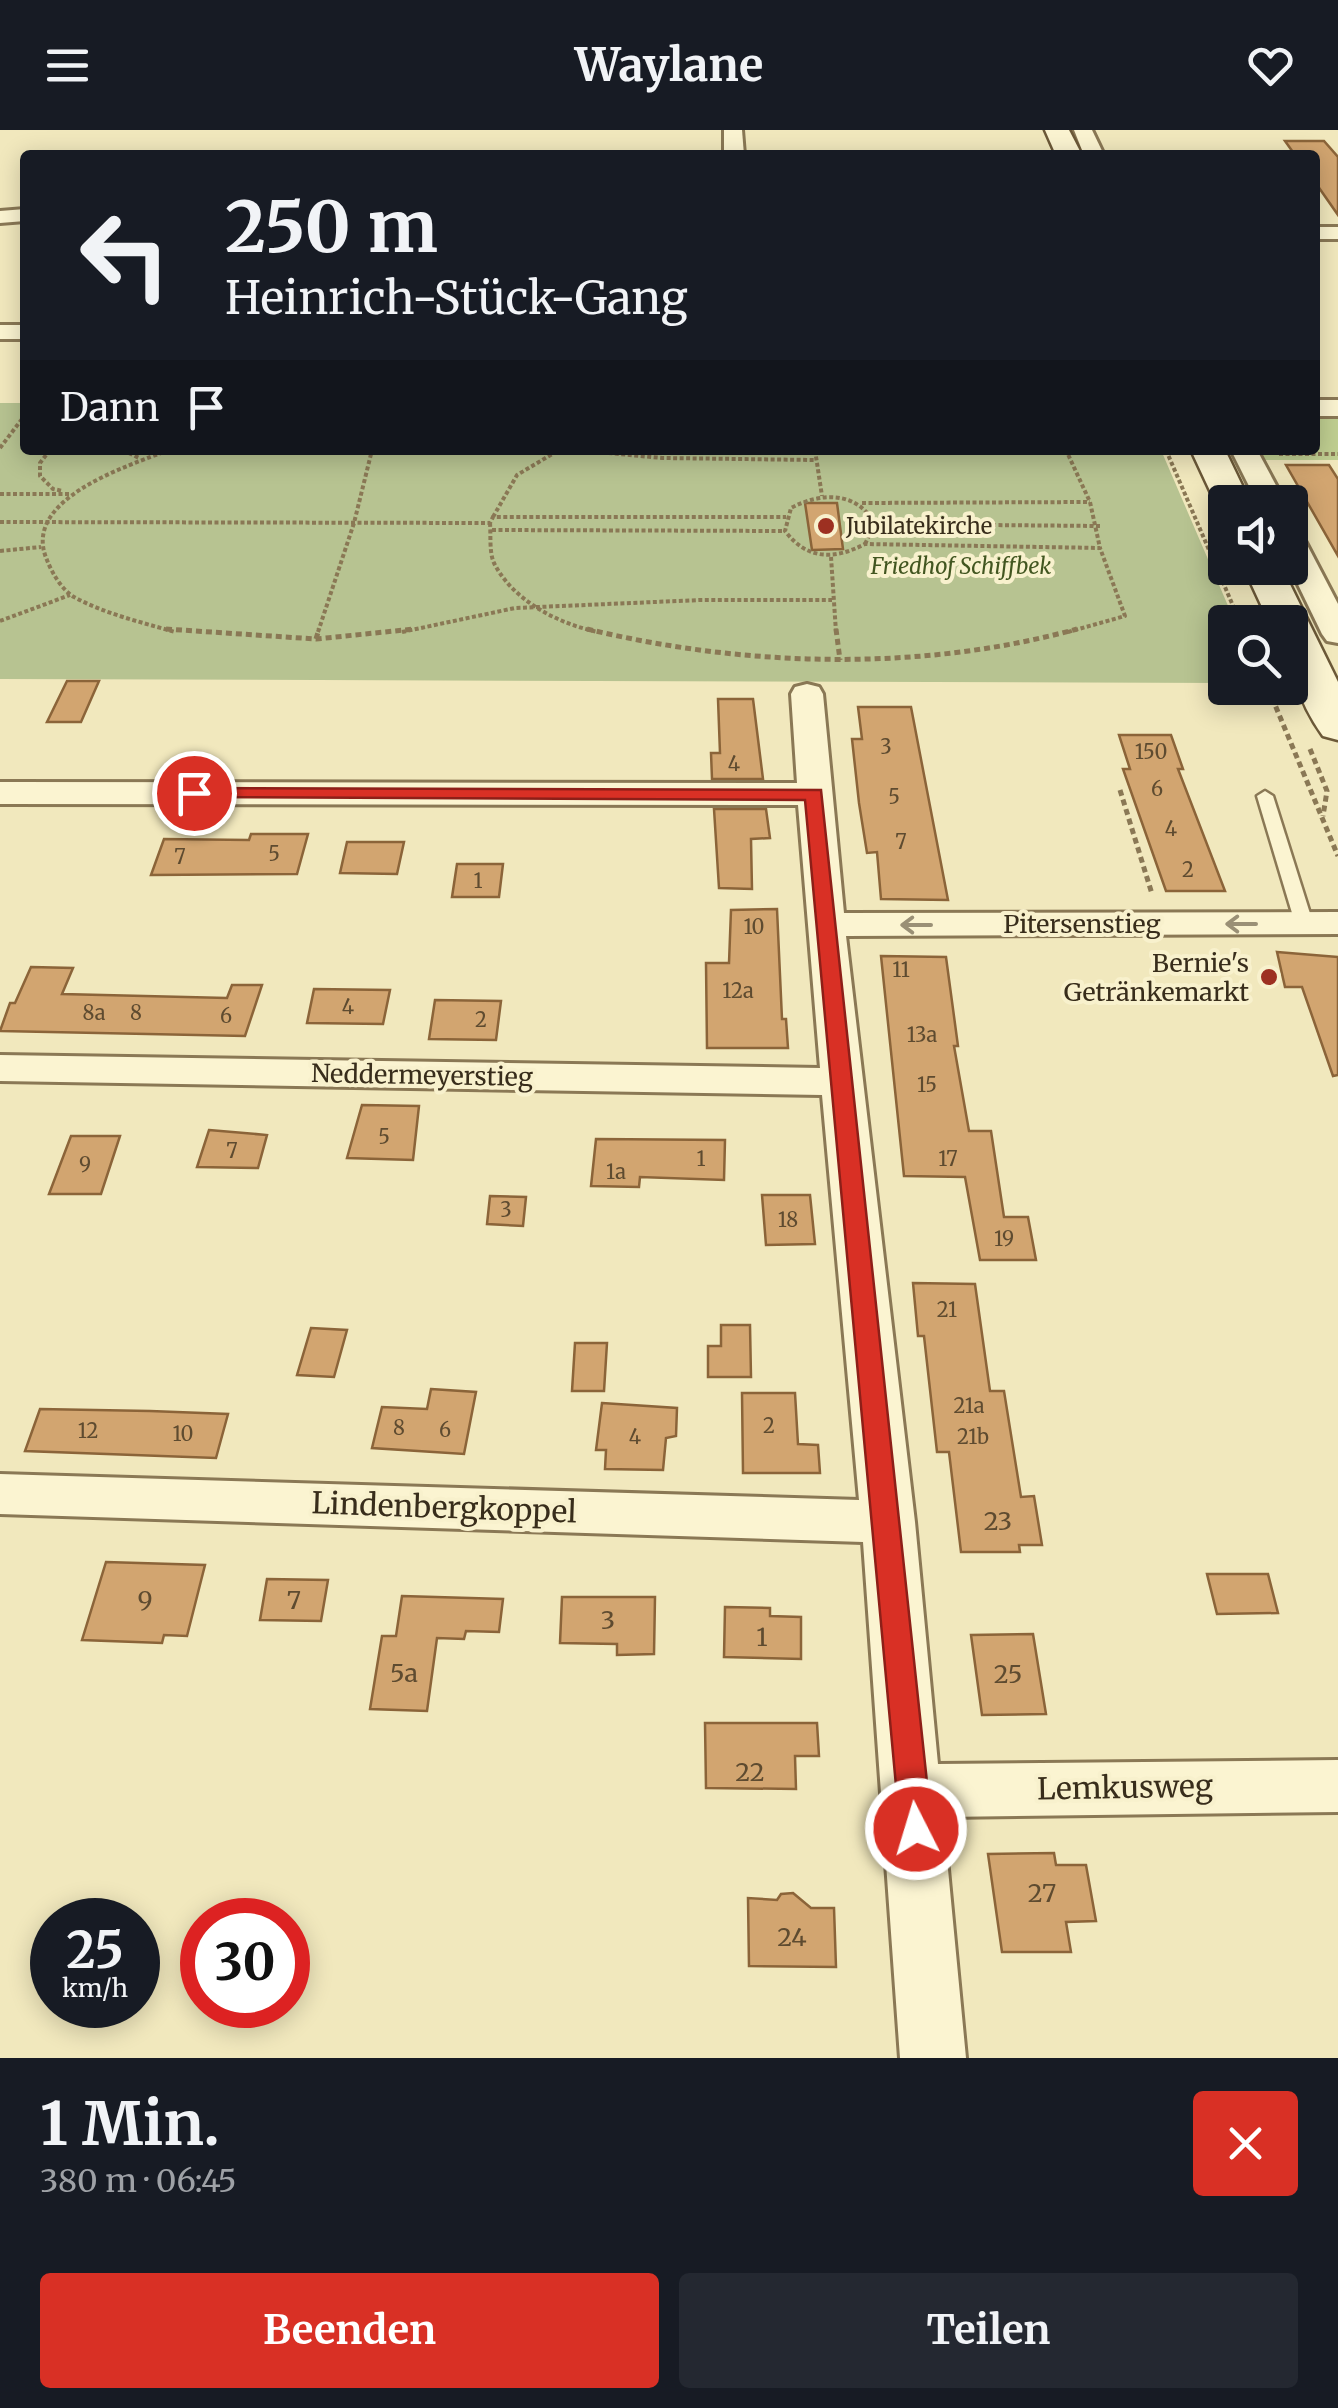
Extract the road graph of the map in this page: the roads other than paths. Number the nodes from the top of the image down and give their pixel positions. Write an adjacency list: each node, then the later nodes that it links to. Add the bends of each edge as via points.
1 (1210, 455): 3 (main road)
2 (1247, 455): 4 (street)
3 (1224, 485)
4 (1262, 485)
5 (1308, 558): 6 (street)
6 (1338, 561)
7 (1305, 585): 8 (street)
8 (1338, 634)
9 (1308, 663): 11 (main road)
10 (824, 677): 13 (street)
11 (1338, 728)
12 (0, 793): 13 (street)
13 (814, 794): 16 (street)
14 (1265, 796): 15 (lane)
15 (1321, 924): 16 (street, Pitersenstieg, one-way to 16)
16 (826, 925): 18 (street)
17 (0, 1068): 18 (street, Neddermeyerstieg)
18 (844, 1082): 20 (street)
19 (0, 1494): 20 (street, Lindenbergkoppel)
20 (888, 1522): 22 (street)
21 (1338, 1786): 22 (street, Lemkusweg)
22 (913, 1791): 23 (street)
23 (933, 2058)

